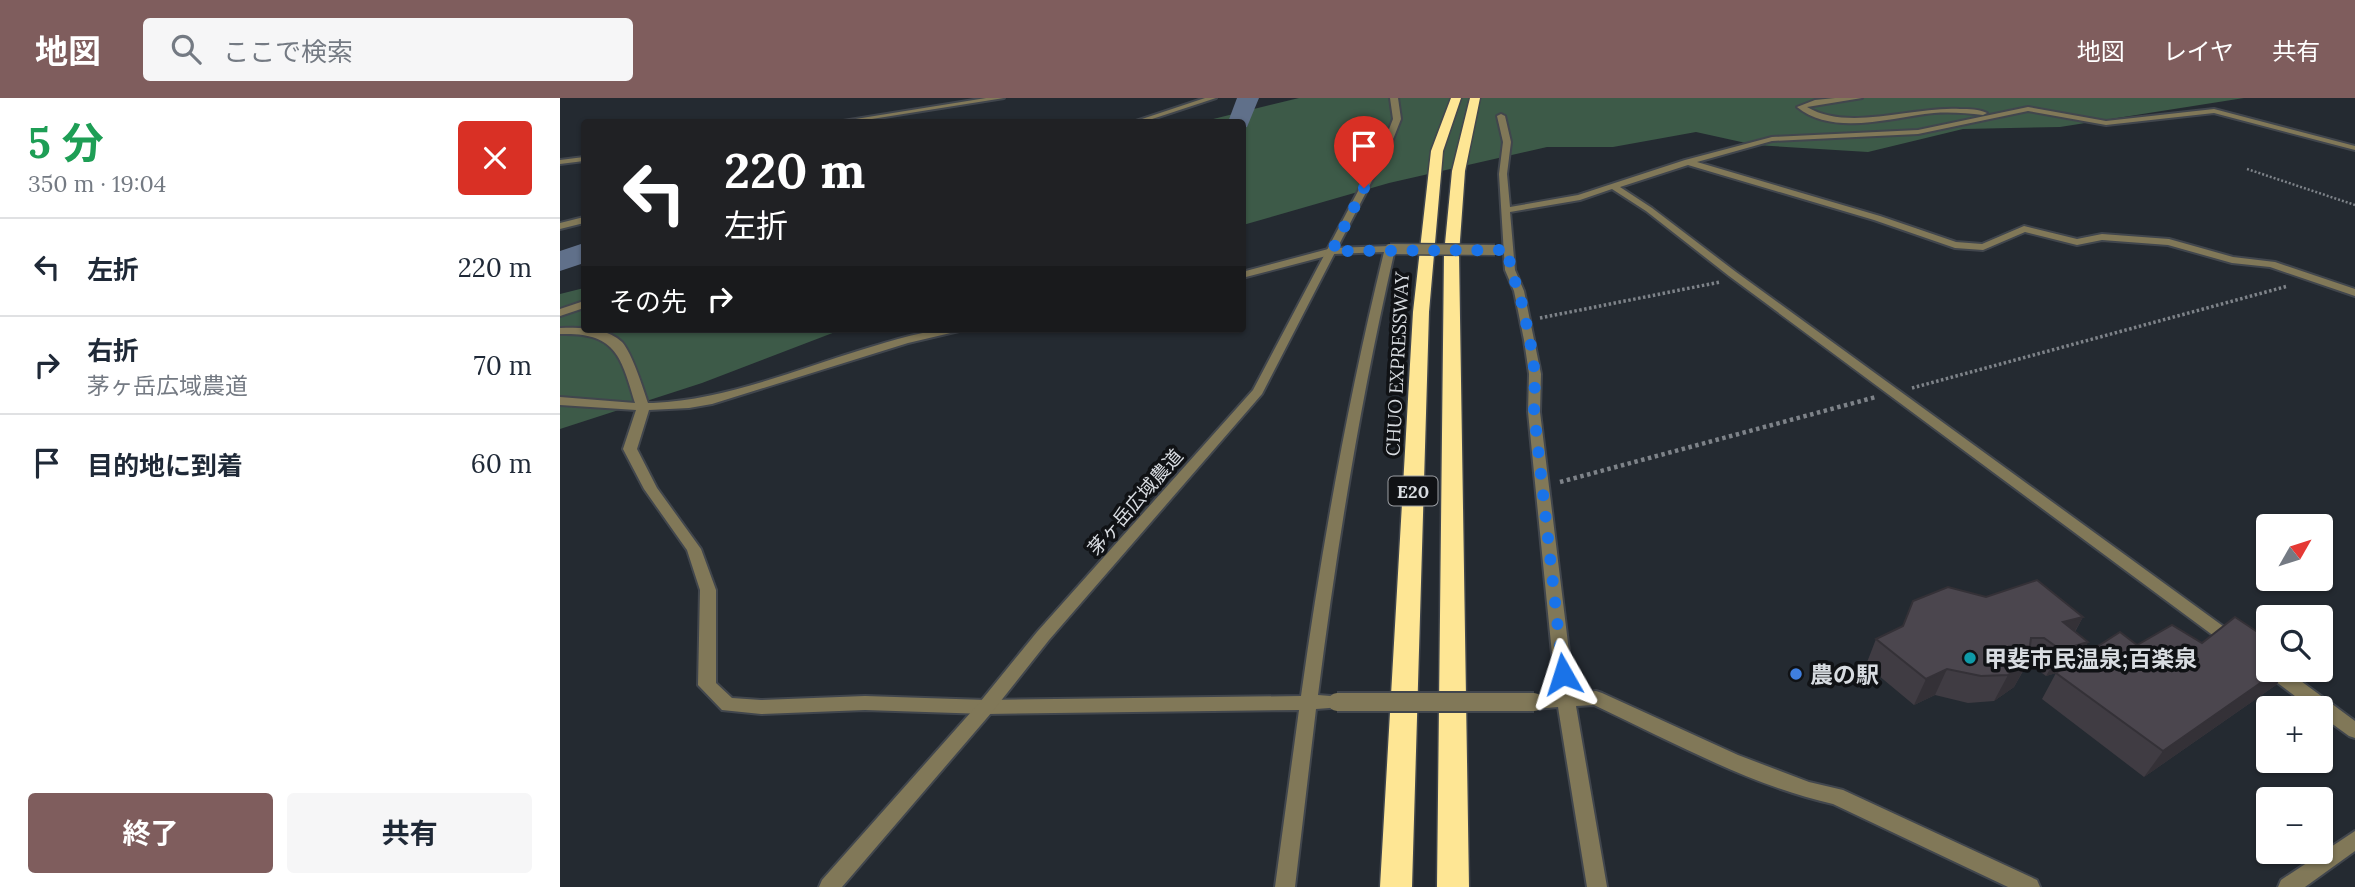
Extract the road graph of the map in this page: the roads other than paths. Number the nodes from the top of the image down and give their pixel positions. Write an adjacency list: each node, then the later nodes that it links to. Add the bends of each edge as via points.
1 (1000, 98): 9 (street)
2 (1212, 98): 10 (street)
3 (1456, 98): 41 (highway, CHUO EXPRESSWAY / E20, via 1437,151 1421,312)
4 (1475, 98): 42 (highway, E20, via 1456,200 1452,313)
5 (1858, 98): 7 (street, via 1801,107 1836,119 1937,111)
6 (1394, 99): 21 (street, 茅ヶ岳広域農道, via 1397,119 1388,142)
7 (1997, 115): 11 (street, via 2044,109 2106,123 2214,111); 14 (street, via 1918,132 1772,139)
8 (1502, 116): 16 (street, via 1507,142 1503,174)
9 (861, 119)
10 (1146, 119)
11 (2355, 148)
12 (581, 159): 13 (street)
13 (560, 162)
14 (1688, 162): 15 (street); 23 (street, via 1955,245 1983,247 2024,229 2077,242 2102,237 2169,242 2232,260 2271,264)
15 (1614, 186): 16 (street); 32 (street)
16 (1506, 210): 20 (street)
17 (581, 221): 18 (street)
18 (560, 226)
19 (1390, 249): 20 (street, bridge); 21 (street); 35 (street, via 1367,340)
20 (1502, 250): 34 (street, via 1519,291 1535,374 1534,412)
21 (1331, 252): 22 (street); 36 (street, 茅ヶ岳広域農道, via 1258,391 1042,636)
22 (1246, 274)
23 (2355, 293)
24 (581, 305): 25 (street)
25 (560, 313)
26 (581, 330): 27 (street)
27 (560, 331)
28 (591, 333): 31 (street, via 618,345)
29 (937, 333): 31 (street, via 708,401)
30 (560, 401): 31 (street)
31 (643, 408): 36 (street, via 631,449 651,489 694,549 708,590 707,685 728,705 865,703)
32 (2256, 658)
33 (2289, 682): 37 (street)
34 (1566, 701): 35 (street, bridge); 43 (street); 44 (street, via 1596,698 1731,761 1836,796)
35 (1308, 703): 36 (street); 40 (street)
36 (986, 708): 39 (street, 茅ヶ岳広域農道)
37 (2355, 731)
38 (2355, 840): 45 (street)
39 (828, 887)
40 (1285, 887)
41 (1396, 887)
42 (1453, 887)
43 (1597, 887)
44 (2030, 887)
45 (2288, 887)

